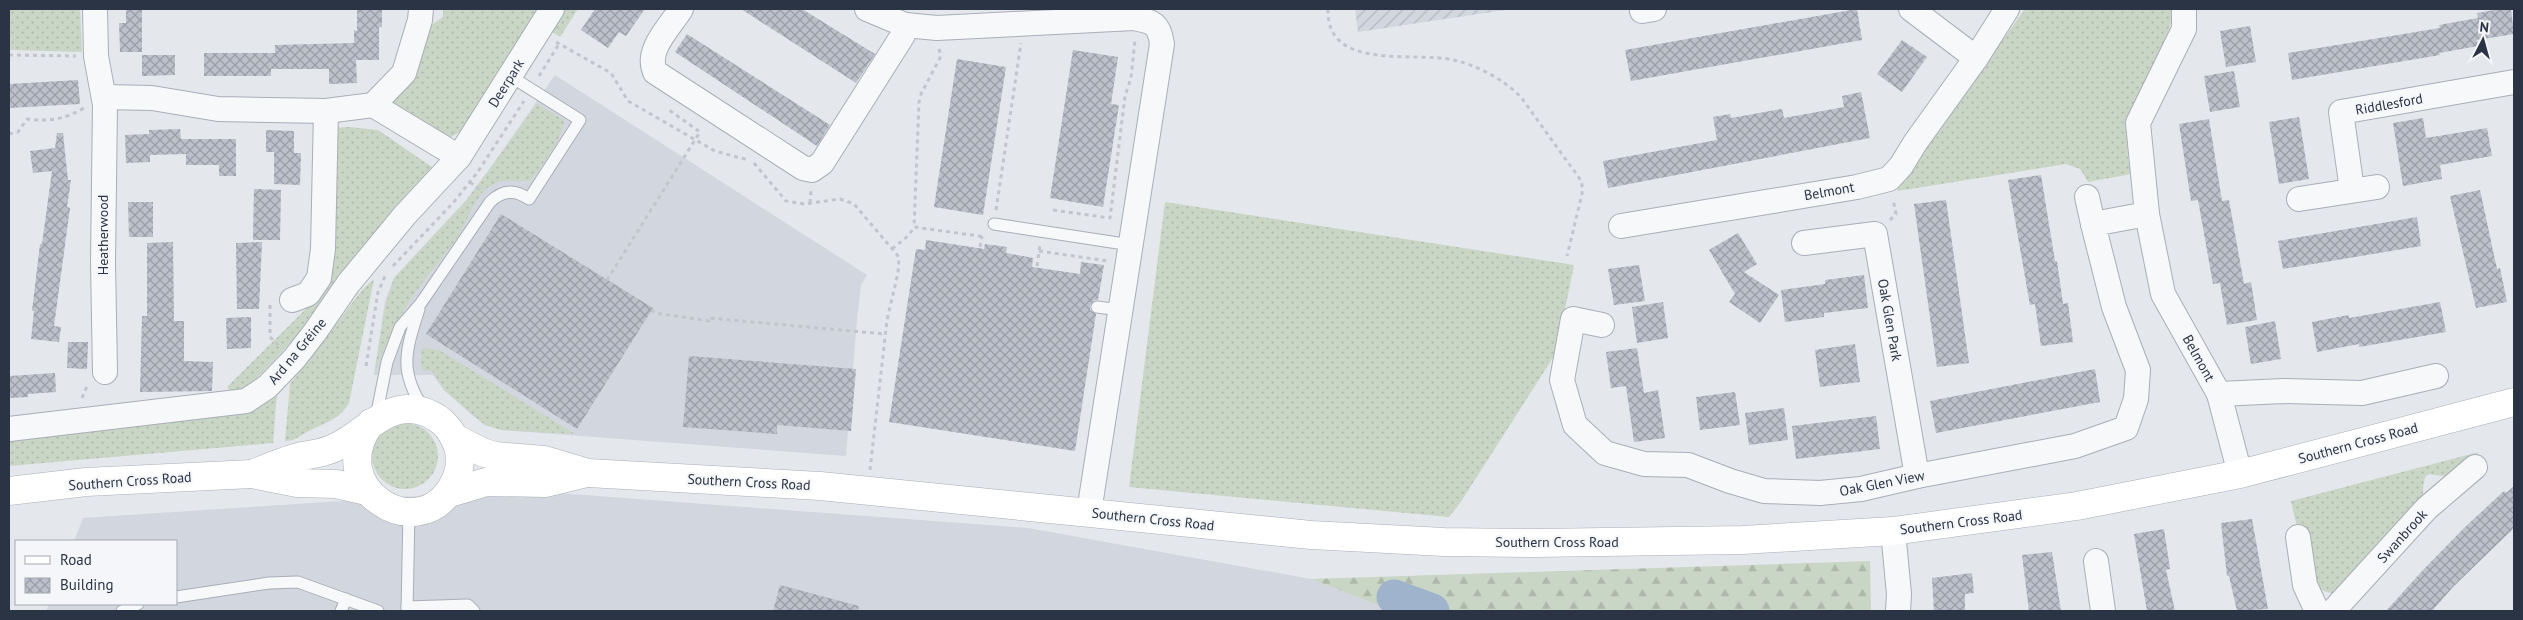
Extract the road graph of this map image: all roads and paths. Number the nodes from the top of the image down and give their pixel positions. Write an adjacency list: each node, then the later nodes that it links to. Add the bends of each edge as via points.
1 (95, 9): 15 (street, Heatherwood)
2 (420, 9): 22 (street, via 420,20 404,73)
3 (552, 9): 17 (street, Deerpark)
4 (681, 9): 20 (street, via 653,52 651,62 655,72)
5 (866, 9): 10 (street)
6 (1328, 9): 48 (path, via 1335,38 1355,51 1452,60 1501,81 1520,97 1582,182)
7 (1911, 9): 16 (street)
8 (2007, 9): 16 (street)
9 (2184, 9): 35 (street, Belmont, via 2184,29 2138,123)
10 (905, 25): 11 (street); 20 (street, via 904,35 822,163 812,170 803,168)
11 (937, 28): 39 (path, via 940,56 919,102); 44 (street, via 1134,18 1150,21 1160,30 1162,44)
12 (1022, 35): 36 (path)
13 (1136, 37): 34 (path, via 1110,218)
14 (9, 55): 15 (path)
15 (96, 56): 21 (street, Heatherwood)
16 (1976, 58): 27 (street)
17 (510, 76): 19 (lane); 26 (street, Deerpark)
18 (2514, 84): 30 (street, Riddlesford, via 2341,112)
19 (531, 89): 25 (path, via 558,44 611,73 628,101); 28 (path); 53 (lane, via 580,120 529,199 512,191 503,192 490,202)
20 (682, 89): 25 (path, via 669,110 700,132)
21 (105, 101): 23 (street, via 152,98 218,110); 24 (path, via 49,122 27,119 18,132); 61 (street, Heatherwood)
22 (373, 105): 23 (street); 26 (street)
23 (326, 111): 52 (street, via 324,249 319,278 308,294)
24 (9, 134)
25 (695, 140): 46 (path, via 715,151 753,162 786,201 804,204 840,199 854,204); 51 (path)
26 (458, 158): 59 (street, Ard na Gréine, via 355,276)
27 (1890, 179): 38 (street, Belmont); 40 (path, via 1896,214)
28 (470, 182): 31 (path, via 479,190); 60 (path, via 383,280 378,292)
29 (2377, 187): 30 (street)
30 (2352, 190): 33 (street)
31 (475, 196)
32 (2087, 197): 37 (street, Oak Glen View)
33 (2299, 199)
34 (1053, 210)
35 (2147, 214): 37 (street); 63 (street, Belmont, via 2163,294)
36 (994, 224): 41 (path, via 992,238); 44 (lane)
37 (2093, 224): 74 (street, Oak Glen View, via 2114,308 2138,370 2136,399 2126,428 2075,446)
38 (1622, 226)
39 (914, 227): 41 (path); 46 (path)
40 (1875, 234): 42 (street); 74 (street, Oak Glen Park)
41 (982, 236): 45 (path)
42 (1804, 243)
43 (1031, 244): 47 (path, via 1040,245)
44 (1131, 245): 56 (street)
45 (980, 247)
46 (892, 248): 58 (path, via 899,257 898,273)
47 (1039, 251): 49 (path); 50 (path, via 1110,262)
48 (1567, 256)
49 (1037, 266)
50 (1109, 269)
51 (607, 280)
52 (281, 300): 59 (path, via 270,337)
53 (421, 303): 65 (lane, via 405,356 411,387); 67 (lane, via 400,327 392,344)
54 (1097, 307): 56 (lane)
55 (651, 310): 58 (path, via 709,321 709,318)
56 (1121, 310): 80 (street)
57 (1602, 325): 74 (street, Oak Glen View, via 1573,319 1562,380 1575,425 1605,453 1644,464 1688,465 1764,491 1820,493 1861,489)
58 (886, 334): 77 (path)
59 (294, 359): 66 (street, Ard na Gréine, via 267,387 246,401)
60 (366, 366)
61 (105, 372): 66 (path, via 91,377 80,403)
62 (2436, 376): 63 (street, Belmont, via 2362,393 2283,391)
63 (2219, 394): 73 (street, Belmont)
64 (2514, 402): 73 (main road, Southern Cross Road)
65 (426, 412): 67 (main road, Southern Cross Road, via 400,409); 69 (main road, Southern Cross Road, via 443,422)
66 (81, 419): 68 (street, Ard na Gréine)
67 (373, 422): 72 (main road, Southern Cross Road, via 337,447 297,457); 76 (main road, via 362,435 357,462)
68 (9, 429)
69 (455, 438): 71 (main road, Southern Cross Road, via 495,456 544,460); 78 (main road, via 460,463)
70 (2475, 467): 95 (street, Swanbrook, via 2428,508)
71 (588, 472): 77 (main road, Southern Cross Road); 78 (main road, Southern Cross Road, via 546,483 486,482)
72 (252, 474): 75 (main road, Southern Cross Road, via 86,482); 76 (main road, Southern Cross Road)
73 (2240, 474): 81 (main road, Southern Cross Road, via 2077,506)
74 (1917, 476)
75 (9, 491)
76 (367, 491): 79 (main road, Southern Cross Road, via 383,505)
77 (868, 491): 80 (main road, Southern Cross Road)
78 (449, 493): 79 (main road, Southern Cross Road, via 429,508)
79 (409, 512): 87 (lane)
80 (1089, 512): 81 (main road, Southern Cross Road, via 1311,535 1535,544 1743,540)
81 (1893, 531): 92 (street)
82 (2298, 537): 94 (street, via 2305,586)
83 (2096, 560): 93 (street)
84 (178, 597): 85 (lane, via 269,583 298,582)
85 (346, 599): 89 (lane); 90 (lane)
86 (136, 605): 88 (lane)
87 (407, 609): 91 (lane, via 468,605)
88 (122, 611)
89 (341, 611)
90 (378, 611)
91 (474, 611)
92 (1898, 611)
93 (2103, 611)
94 (2317, 611)
95 (2333, 611)

